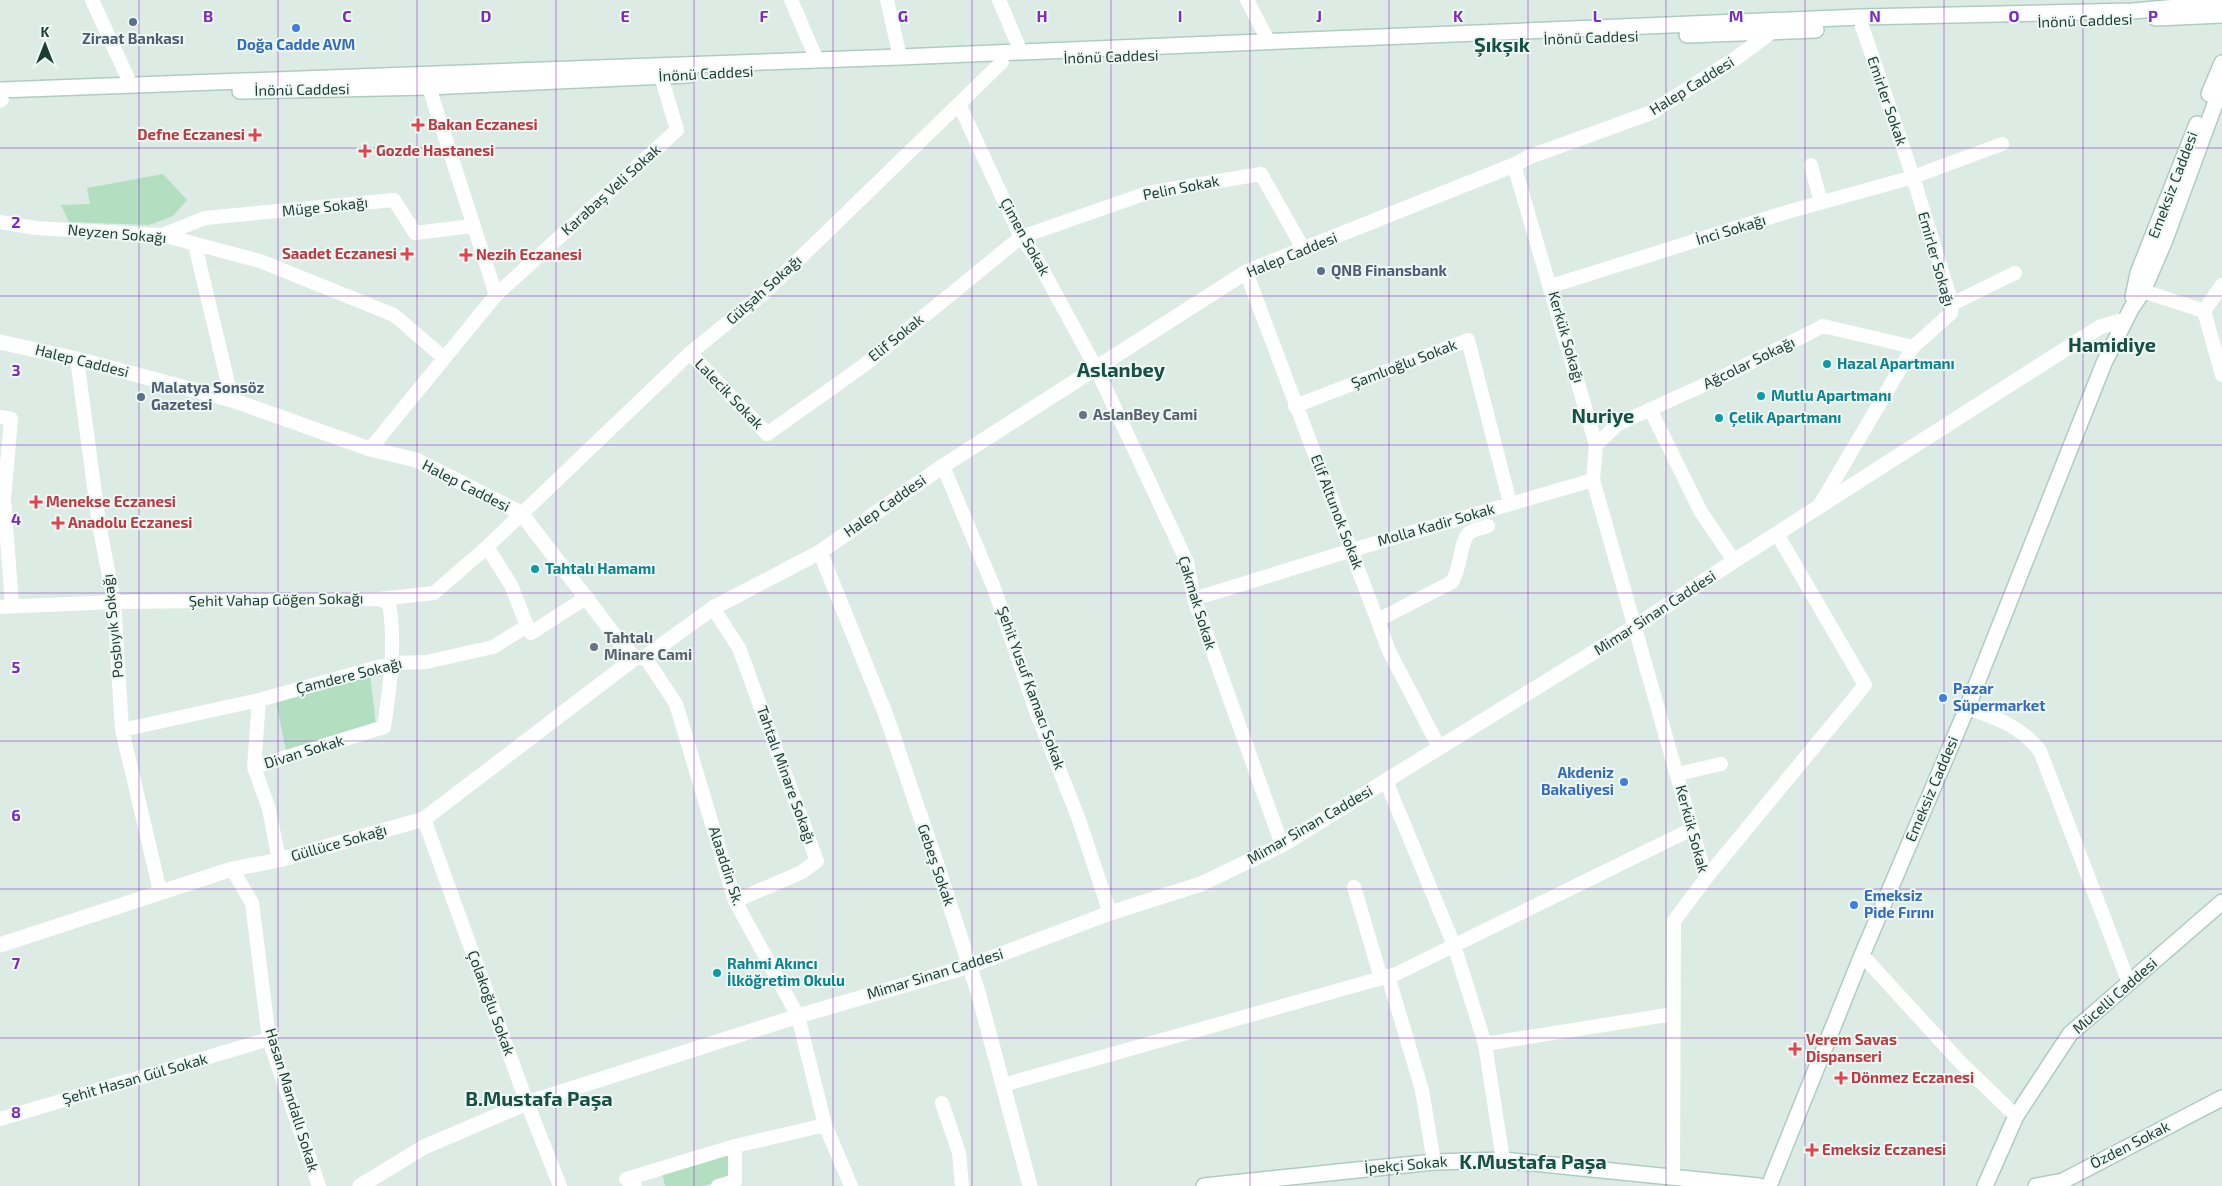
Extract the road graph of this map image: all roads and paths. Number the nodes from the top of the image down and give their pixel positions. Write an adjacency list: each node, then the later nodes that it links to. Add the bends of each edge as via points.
1 (92, 0): 17 (street)
2 (791, 0): 13 (street)
3 (887, 0): 12 (street)
4 (999, 0): 11 (street)
5 (1247, 0): 10 (street)
6 (2220, 14): 7 (main road, İnönü Caddesi, via 2133,11); 8 (main road, İnönü Caddesi, via 2134,20)
7 (1786, 21): 9 (main road, Halep Caddesi); 10 (main road, İnönü Caddesi)
8 (1862, 26): 9 (main road, İnönü Caddesi); 26 (street, Emirler Sokak)
9 (1770, 33): 14 (main road, İnönü Caddesi); 25 (main road, Halep Caddesi, via 1735,60 1650,113 1529,157)
10 (1269, 42): 11 (main road, İnönü Caddesi)
11 (1021, 52): 12 (main road, İnönü Caddesi)
12 (900, 57): 13 (main road, İnönü Caddesi)
13 (817, 60): 17 (main road, İnönü Caddesi)
14 (1002, 62): 16 (main road, İnönü Caddesi); 21 (street, Gülşah Sokağı)
15 (2222, 63): 42 (main road, Emeksiz Caddesi, via 2138,273)
16 (662, 76): 19 (main road, İnönü Caddesi); 39 (street, Karabaş Veli Sokak, via 677,130)
17 (131, 85): 20 (main road, İnönü Caddesi)
18 (2222, 85): 38 (main road, Emeksiz Caddesi)
19 (429, 87): 20 (main road, İnönü Caddesi); 29 (street)
20 (1, 97)
21 (959, 104): 31 (street, Çimen Sokak); 45 (street, Gülşah Sokağı, via 763,294)
22 (2222, 108): 38 (main road, Emeksiz Caddesi, via 2160,268)
23 (2002, 144): 26 (street, İnci Sokağı)
24 (1811, 165): 27 (street)
25 (1514, 166): 33 (main road, Halep Caddesi); 37 (street, Kerkük Sokağı)
26 (1912, 177): 27 (street, İnci Sokağı); 40 (street, Emirler Sokağı)
27 (1821, 203): 37 (street, İnci Sokağı)
28 (0, 222): 30 (street, Neyzen Sokağı, via 35,228)
29 (472, 226): 30 (street, Müge Sokağı, via 415,233 394,200 205,218); 39 (street)
30 (162, 235): 32 (street, Neyzen Sokağı)
31 (1021, 237): 33 (street, Pelin Sokak, via 1147,193 1260,174); 48 (street, Çimen Sokak, via 1035,256); 54 (street, Elif Sokak, via 862,366)
32 (195, 245): 46 (street, Neyzen Sokağı, via 260,261 394,315); 50 (street)
33 (1304, 250): 34 (main road, Halep Caddesi)
34 (1246, 272): 48 (main road, Halep Caddesi); 51 (street, Elif Altunok Sokak)
35 (2015, 273): 40 (street)
36 (2222, 285): 41 (street)
37 (1551, 286): 55 (street, Kerkük Sokağı)
38 (2143, 291): 41 (street); 42 (main road, Emeksiz Caddesi)
39 (496, 295): 46 (street, Karabaş Veli Sokak)
40 (1952, 304): 44 (street, Emirler Sokağı, via 1951,313)
41 (2204, 311): 49 (street)
42 (2128, 315): 60 (main road, Mimar Sinan Caddesi, via 2100,327); 80 (main road, Emeksiz Caddesi, via 2104,363)
43 (0, 342): 47 (main road, Halep Caddesi)
44 (1912, 347): 52 (street, Ağcolar Sokağı, via 1823,326); 60 (street, Emirler Sokağı)
45 (690, 353): 54 (street, Lalecik Sokak); 61 (street, Gülşah Sokağı)
46 (444, 358): 56 (street, Karabaş Veli Sokak)
47 (77, 359): 50 (main road, Halep Caddesi); 71 (street, Posbıyık Sokağı, via 99,524)
48 (1096, 368): 57 (main road, Halep Caddesi); 70 (street, Çakmak Sokak, via 1186,562)
49 (2222, 375)
50 (232, 400): 56 (main road, Halep Caddesi)
51 (1295, 406): 59 (street, Şamlıoğlu Sokak, via 1468,340); 65 (street, Elif Altunok Sokak)
52 (1650, 409): 55 (street, Ağcolar Sokağı, via 1618,424); 67 (street, via 1697,504)
53 (0, 417): 72 (street, via 11,419 4,499)
54 (767, 434)
55 (1596, 445): 58 (street, Kerkük Sokağı)
56 (370, 449): 61 (main road, Halep Caddesi, via 416,460)
57 (943, 466): 66 (main road, Halep Caddesi); 97 (street, Şehit Yusuf Kamacı Sokak, via 994,588)
58 (1593, 480): 59 (street, Molla Kadir Sokak); 76 (street, Kerkük Sokağı)
59 (1510, 503): 65 (street, Molla Kadir Sokak)
60 (1818, 508): 63 (main road, Mimar Sinan Caddesi)
61 (521, 513): 64 (street, Şehit Vahap Göğen Sokağı); 68 (main road, Halep Caddesi)
62 (1488, 526): 74 (street, via 1469,532 1452,582)
63 (1777, 534): 67 (main road, Mimar Sinan Caddesi); 92 (street, via 1865,684)
64 (487, 547): 69 (street, Şehit Vahap Göğen Sokağı, via 434,593); 75 (street, via 511,584)
65 (1352, 550): 70 (street, Molla Kadir Sokak); 74 (street, Elif Altunok Sokak)
66 (820, 552): 73 (main road, Halep Caddesi); 101 (main road, Gebeş Sokak, via 886,715)
67 (1734, 560): 76 (main road, Mimar Sinan Caddesi)
68 (587, 596): 75 (street, Çamdere Sokağı, via 531,634); 77 (main road, Halep Caddesi, via 619,641)
69 (379, 599): 71 (street, Şehit Vahap Göğen Sokağı); 78 (street, via 389,603)
70 (1194, 599): 89 (street, Çakmak Sokak)
71 (114, 602): 72 (street, Şehit Vahap Göğen Sokağı); 81 (street, Posbıyık Sokağı)
72 (6, 606)
73 (713, 608): 77 (main road, Halep Caddesi); 95 (street, Tahtalı Minare Sokağı, via 739,648 817,861 802,872)
74 (1378, 620): 82 (street, Elif Altunok Sokak, via 1389,651)
75 (527, 626): 78 (street, Çamdere Sokağı, via 493,647 426,662)
76 (1636, 626): 82 (main road, Mimar Sinan Caddesi); 85 (street, Kerkük Sokak)
77 (640, 657): 87 (main road, Güllüce Sokağı); 95 (street, Alaaddin Sk., via 676,704)
78 (393, 663): 79 (street, Çamdere Sokağı); 84 (street, Divan Sokak, via 384,727)
79 (259, 700): 81 (street, Çamdere Sokağı); 84 (street)
80 (1967, 708): 100 (main road, Emeksiz Caddesi); 103 (street, via 1999,718 2030,738 2040,751)
81 (122, 730): 94 (street, Posbıyık Sokağı)
82 (1439, 747): 86 (main road, Mimar Sinan Caddesi)
83 (1721, 764): 85 (street)
84 (254, 768): 90 (street, Divan Sokak, via 270,809)
85 (1678, 774): 88 (street, Kerkük Sokak)
86 (1386, 781): 89 (main road, Mimar Sinan Caddesi); 99 (street)
87 (424, 820): 90 (main road, Güllüce Sokağı); 110 (street, Çolakoğlu Sokak)
88 (1692, 829): 92 (street, Kerkük Sokak); 99 (street)
89 (1282, 845): 97 (main road, Mimar Sinan Caddesi, via 1201,884)
90 (280, 860): 91 (main road, Güllüce Sokağı)
91 (232, 869): 94 (main road, Güllüce Sokağı); 106 (street, Hasan Mandallı Sokak, via 252,903)
92 (1706, 878): 104 (street, Kerkük Sokak, via 1674,921)
93 (1354, 887): 102 (street)
94 (160, 891): 98 (main road, Güllüce Sokağı)
95 (735, 902): 105 (street, Alaaddin Sk.)
96 (2220, 909): 103 (main road, Mücelli Caddesi)
97 (1110, 913): 101 (main road, Mimar Sinan Caddesi)
98 (0, 945)
99 (1454, 945): 102 (street); 107 (street)
100 (1862, 955): 112 (street, via 1961,1063); 130 (main road, Emeksiz Caddesi)
101 (970, 966): 105 (main road, Mimar Sinan Caddesi); 108 (main road, Gebeş Sokak)
102 (1384, 977): 108 (street); 117 (street, via 1422,1090)
103 (2130, 983): 112 (main road, Mücelli Caddesi, via 2070,1034)
104 (1672, 1014): 107 (street); 118 (street, Kerkük Sokak)
105 (798, 1016): 110 (main road, Mimar Sinan Caddesi); 114 (street, Alaaddin Sk.)
106 (270, 1039): 113 (street, Şehit Hasan Gül Sokak); 120 (street, Hasan Mandallı Sokak)
107 (1485, 1044): 116 (street)
108 (1003, 1085): 127 (main road, Gebeş Sokak)
109 (2222, 1098): 119 (main road, Özden Sokak)
110 (527, 1103): 121 (main road, Mimar Sinan Caddesi, via 424,1147); 122 (street, Çolakoğlu Sokak)
111 (942, 1103): 126 (street, via 959,1152)
112 (2016, 1116): 131 (main road, Mücelli Caddesi)
113 (0, 1119)
114 (825, 1125): 115 (street); 125 (street, Alaaddin Sk.)
115 (734, 1146): 123 (street, via 626,1179); 124 (street, via 734,1180)
116 (1503, 1160): 117 (main road, İpekçi Sokak); 118 (main road, İpekçi Sokak)
117 (1434, 1162): 128 (main road, İpekçi Sokak)
118 (1673, 1177): 129 (main road, İpekçi Sokak)
119 (2064, 1183): 132 (main road, Özden Sokak)
120 (319, 1186)
121 (360, 1186)
122 (560, 1186)
123 (635, 1186)
124 (718, 1186)
125 (851, 1186)
126 (962, 1186)
127 (1030, 1186)
128 (1204, 1186)
129 (1758, 1186)
130 (1769, 1186)
131 (1985, 1186)
132 (2036, 1186)

